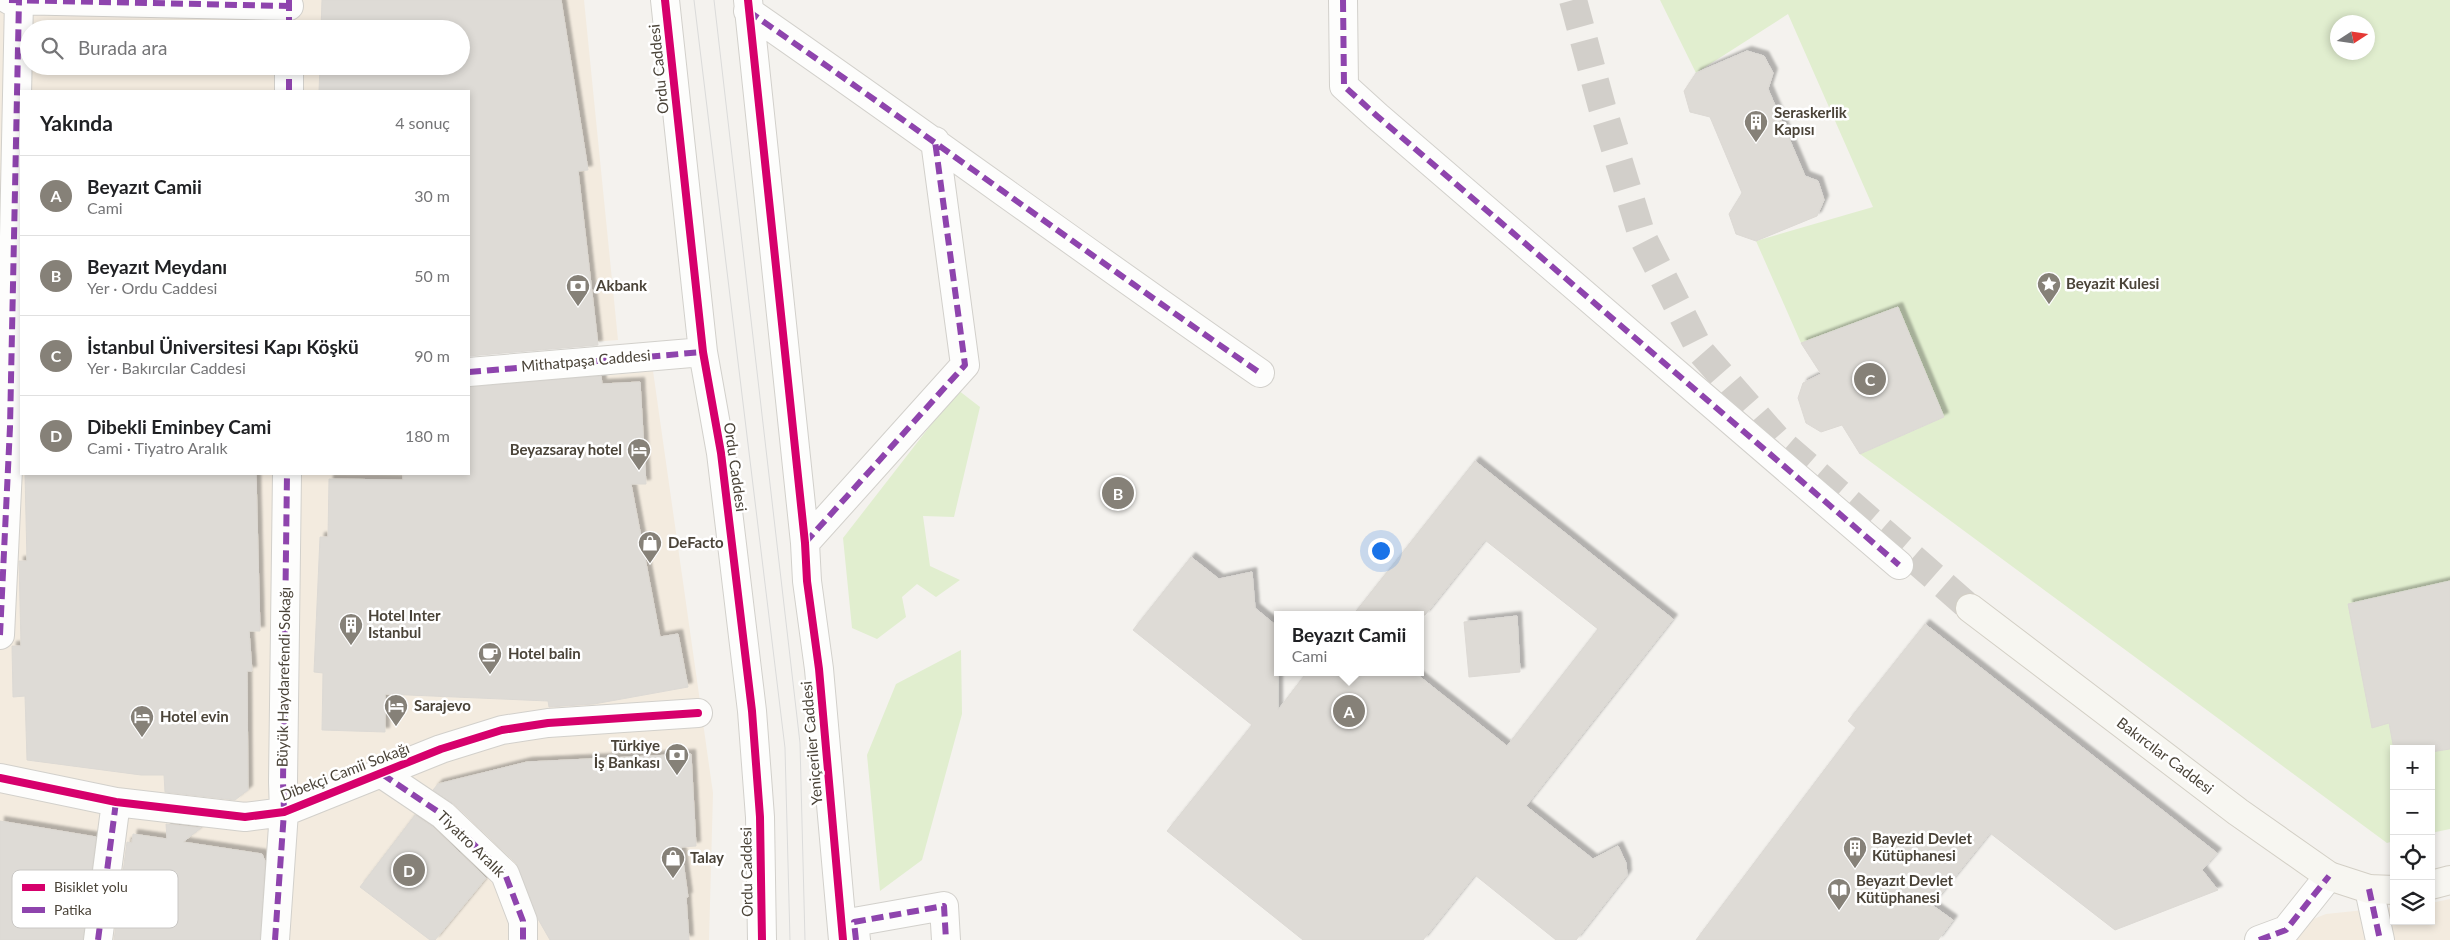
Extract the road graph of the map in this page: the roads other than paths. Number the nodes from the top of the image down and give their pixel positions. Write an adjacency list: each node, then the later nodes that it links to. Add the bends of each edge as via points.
1 (9, 0): 2 (street)
2 (19, 0): 6 (street); 13 (street)
3 (665, 0): 10 (street, Ordu Caddesi)
4 (1343, 0): 16 (street, via 1344,86)
5 (748, 5): 9 (street); 15 (street)
6 (289, 12)
7 (289, 75): 8 (street)
8 (288, 90)
9 (935, 141): 12 (street, via 1111,270); 15 (street, via 965,365)
10 (703, 352): 11 (street, Mithatpaşa Caddesi); 31 (street, Ordu Caddesi, via 721,453 752,711 760,817)
11 (470, 372)
12 (1260, 373)
13 (10, 408): 18 (street)
14 (287, 475): 23 (street, Büyük Haydarefendi Sokağı)
15 (805, 543): 32 (street, Yeniçeriler Caddesi)
16 (1898, 564)
17 (1970, 608): 25 (main road, Bakırcılar Caddesi, via 2238,812)
18 (0, 635)
19 (698, 713): 20 (street, Dibekçi Camii Sokağı, via 548,723 502,730 441,749)
20 (382, 774): 23 (street, Dibekçi Camii Sokağı); 30 (street, Tiyatro Aralık, via 443,815 505,874 523,921)
21 (0, 778): 22 (street, Dibekçi Camii Sokağı)
22 (116, 802): 23 (street, Dibekçi Camii Sokağı, via 245,817); 24 (street)
23 (284, 812): 29 (street, Büyük Haydarefendi Sokağı)
24 (107, 870)
25 (2328, 876): 28 (main road, Bakırcılar Caddesi); 35 (street, via 2286,930)
26 (2450, 880): 27 (main road)
27 (2435, 884)
28 (2381, 889): 36 (street)
29 (275, 940)
30 (523, 940)
31 (762, 940)
32 (843, 940)
33 (856, 940): 34 (street, via 854,922 944,906)
34 (946, 940)
35 (2259, 940)
36 (2380, 940)

